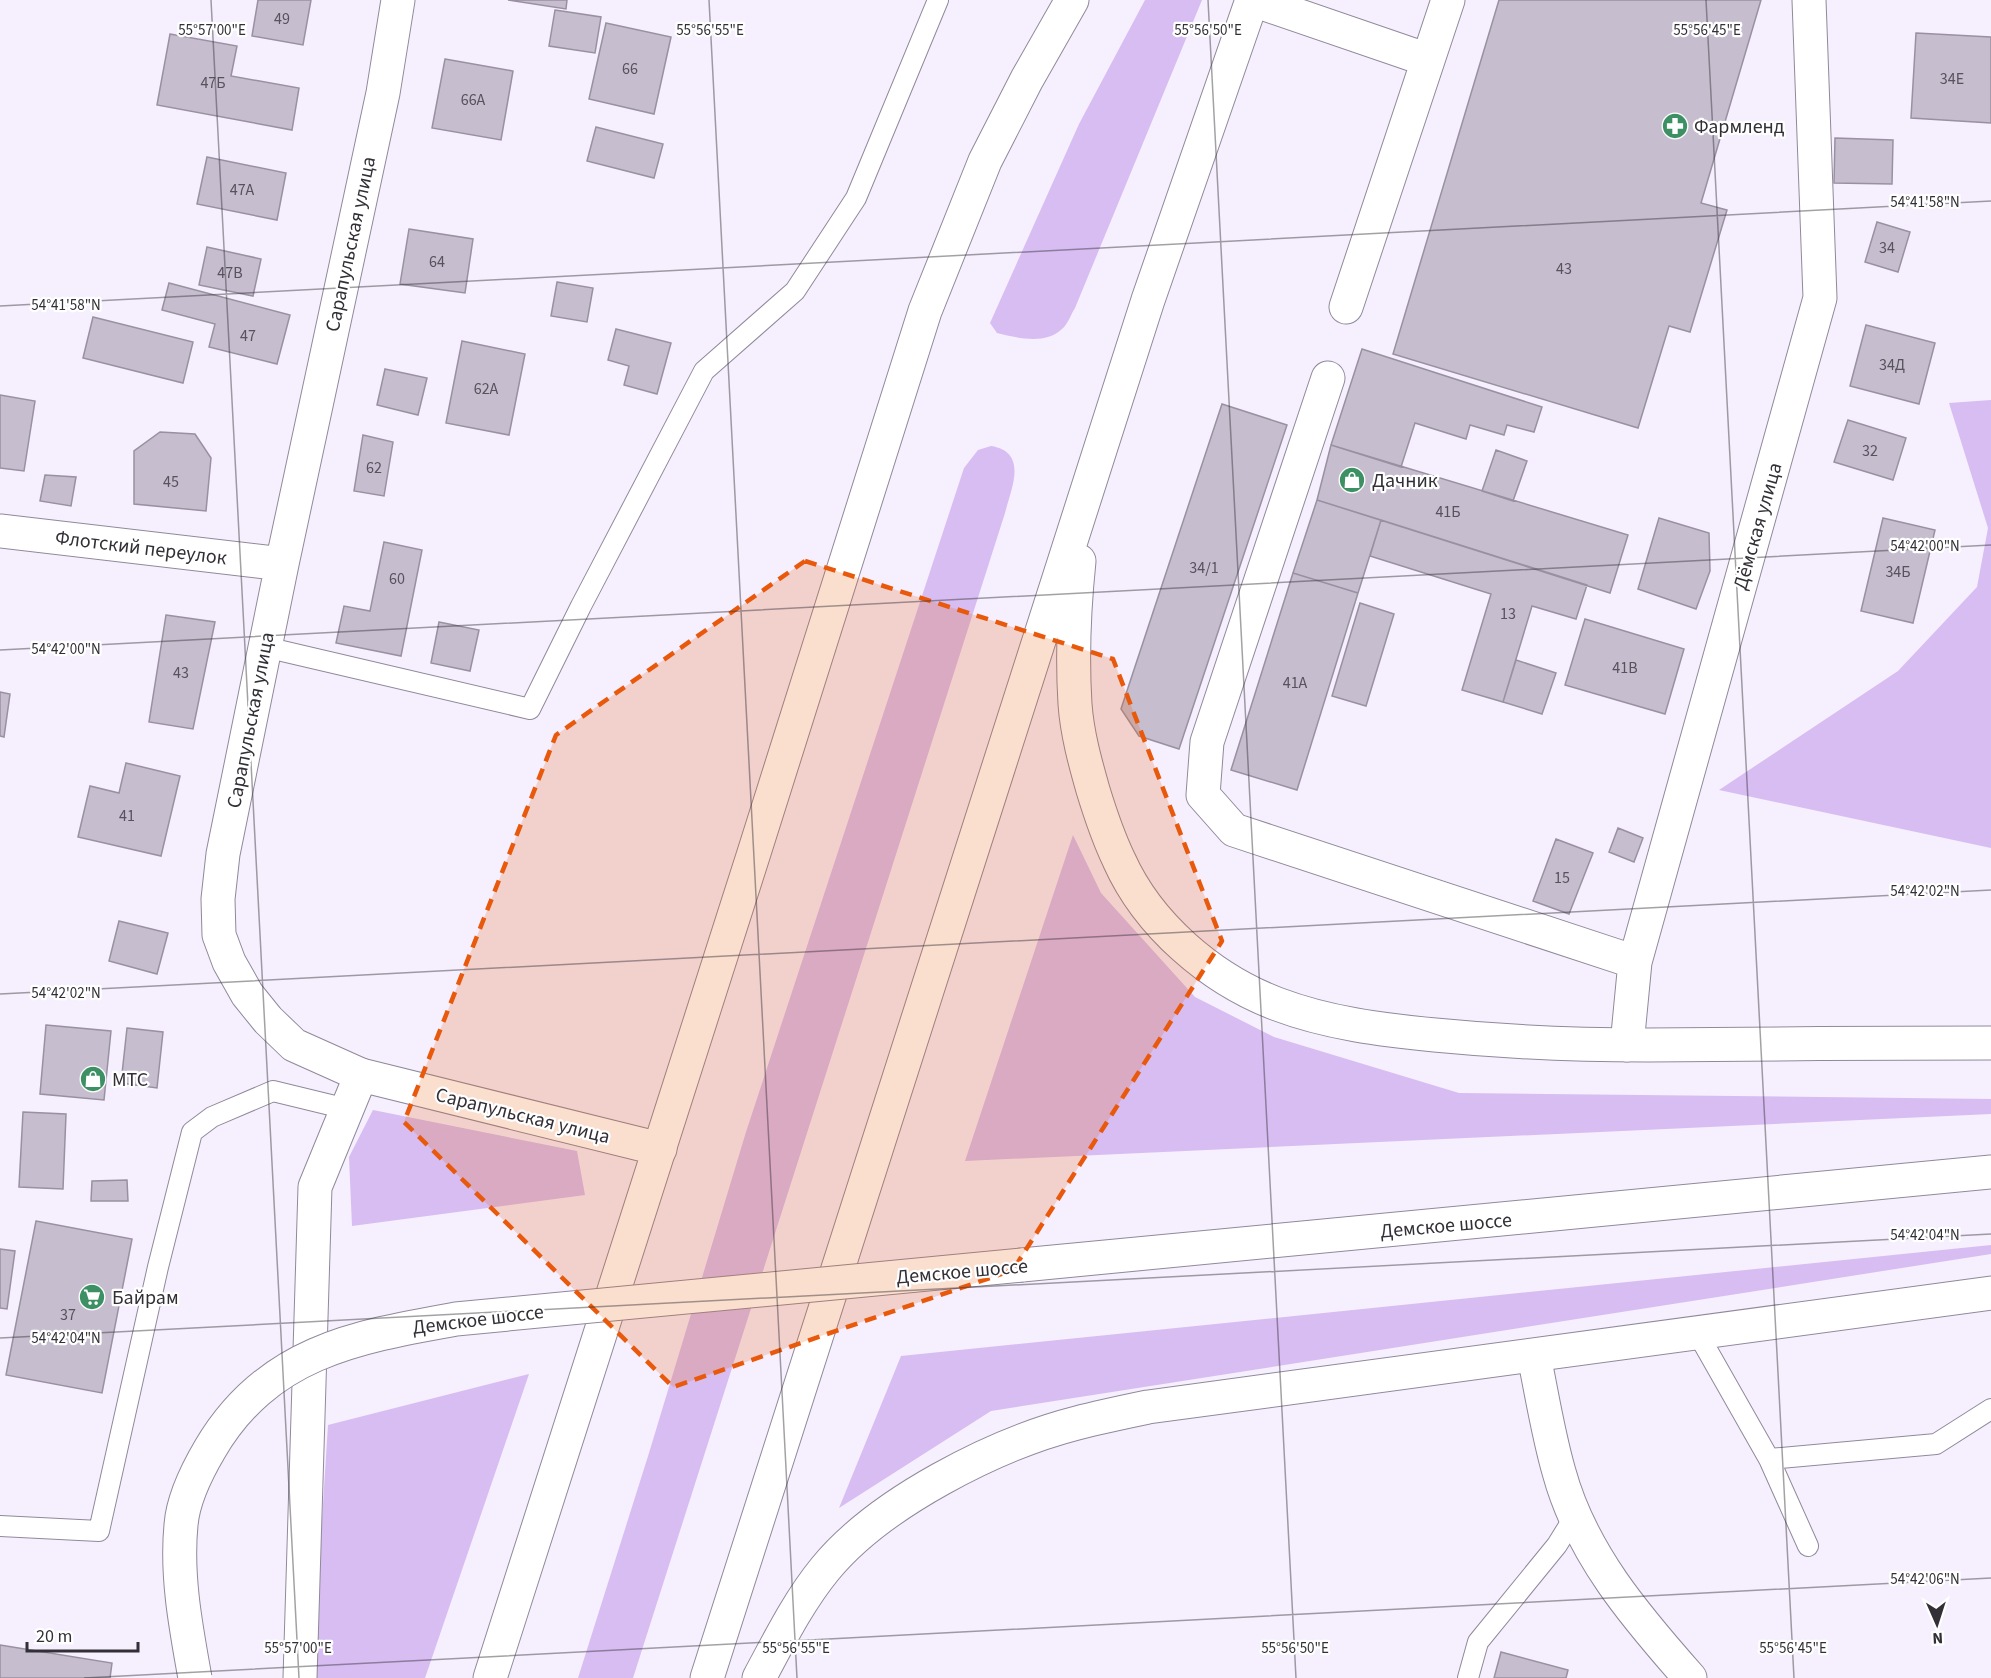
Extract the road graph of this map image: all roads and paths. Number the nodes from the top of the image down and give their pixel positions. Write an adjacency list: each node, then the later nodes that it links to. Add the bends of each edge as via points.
1 (398, 0): 12 (main road, Сарапульская улица, via 382,93)
2 (938, 0): 13 (lane, via 856,198 795,291 704,371 530,709)
3 (1072, 0): 19 (main road, via 985,161 925,311)
4 (1253, 0): 7 (main road); 10 (main road)
5 (1448, 0): 7 (main road)
6 (1809, 0): 14 (main road, Дёмская улица, via 1820,298)
7 (1428, 60): 8 (main road)
8 (1347, 307)
9 (1328, 378): 14 (main road, via 1207,742 1203,795 1234,830)
10 (1086, 495): 16 (main road, via 1073,644 1075,707 1085,764 1120,862 1146,906 1184,947 1227,980 1274,1003 1320,1018 1391,1031 1501,1042); 32 (main road)
11 (0, 531): 12 (main road, Флотский переулок)
12 (282, 564): 13 (main road, Сарапульская улица)
13 (265, 647): 17 (main road, Сарапульская улица, via 223,854 219,935 247,994 267,1020 294,1044)
14 (1635, 962): 16 (main road, Дёмская улица)
15 (1991, 1043): 16 (main road)
16 (1627, 1045)
17 (361, 1075): 18 (main road); 19 (main road, Сарапульская улица)
18 (347, 1109): 27 (lane, via 273,1091 212,1117 192,1132 99,1531); 30 (main road, via 315,1186)
19 (660, 1149): 31 (main road)
20 (1991, 1172): 29 (main road, Демское шоссе, bridge, via 456,1318 363,1338 292,1366 246,1401 218,1435 195,1473 181,1523 180,1575)
21 (1991, 1293): 22 (main road)
22 (1698, 1334): 23 (main road); 25 (lane)
23 (1534, 1356): 26 (main road, via 1559,1473); 33 (main road, via 1148,1407 1076,1423 1021,1441 906,1499 864,1530 825,1569 790,1621)
24 (1991, 1409): 25 (lane, via 1936,1444)
25 (1768, 1459): 28 (lane)
26 (1575, 1516): 34 (lane, via 1557,1545 1478,1642); 35 (main road, via 1597,1561 1637,1617)
27 (0, 1526)
28 (1808, 1546)
29 (195, 1678)
30 (300, 1678)
31 (490, 1678)
32 (707, 1678)
33 (759, 1678)
34 (1468, 1678)
35 (1690, 1678)

